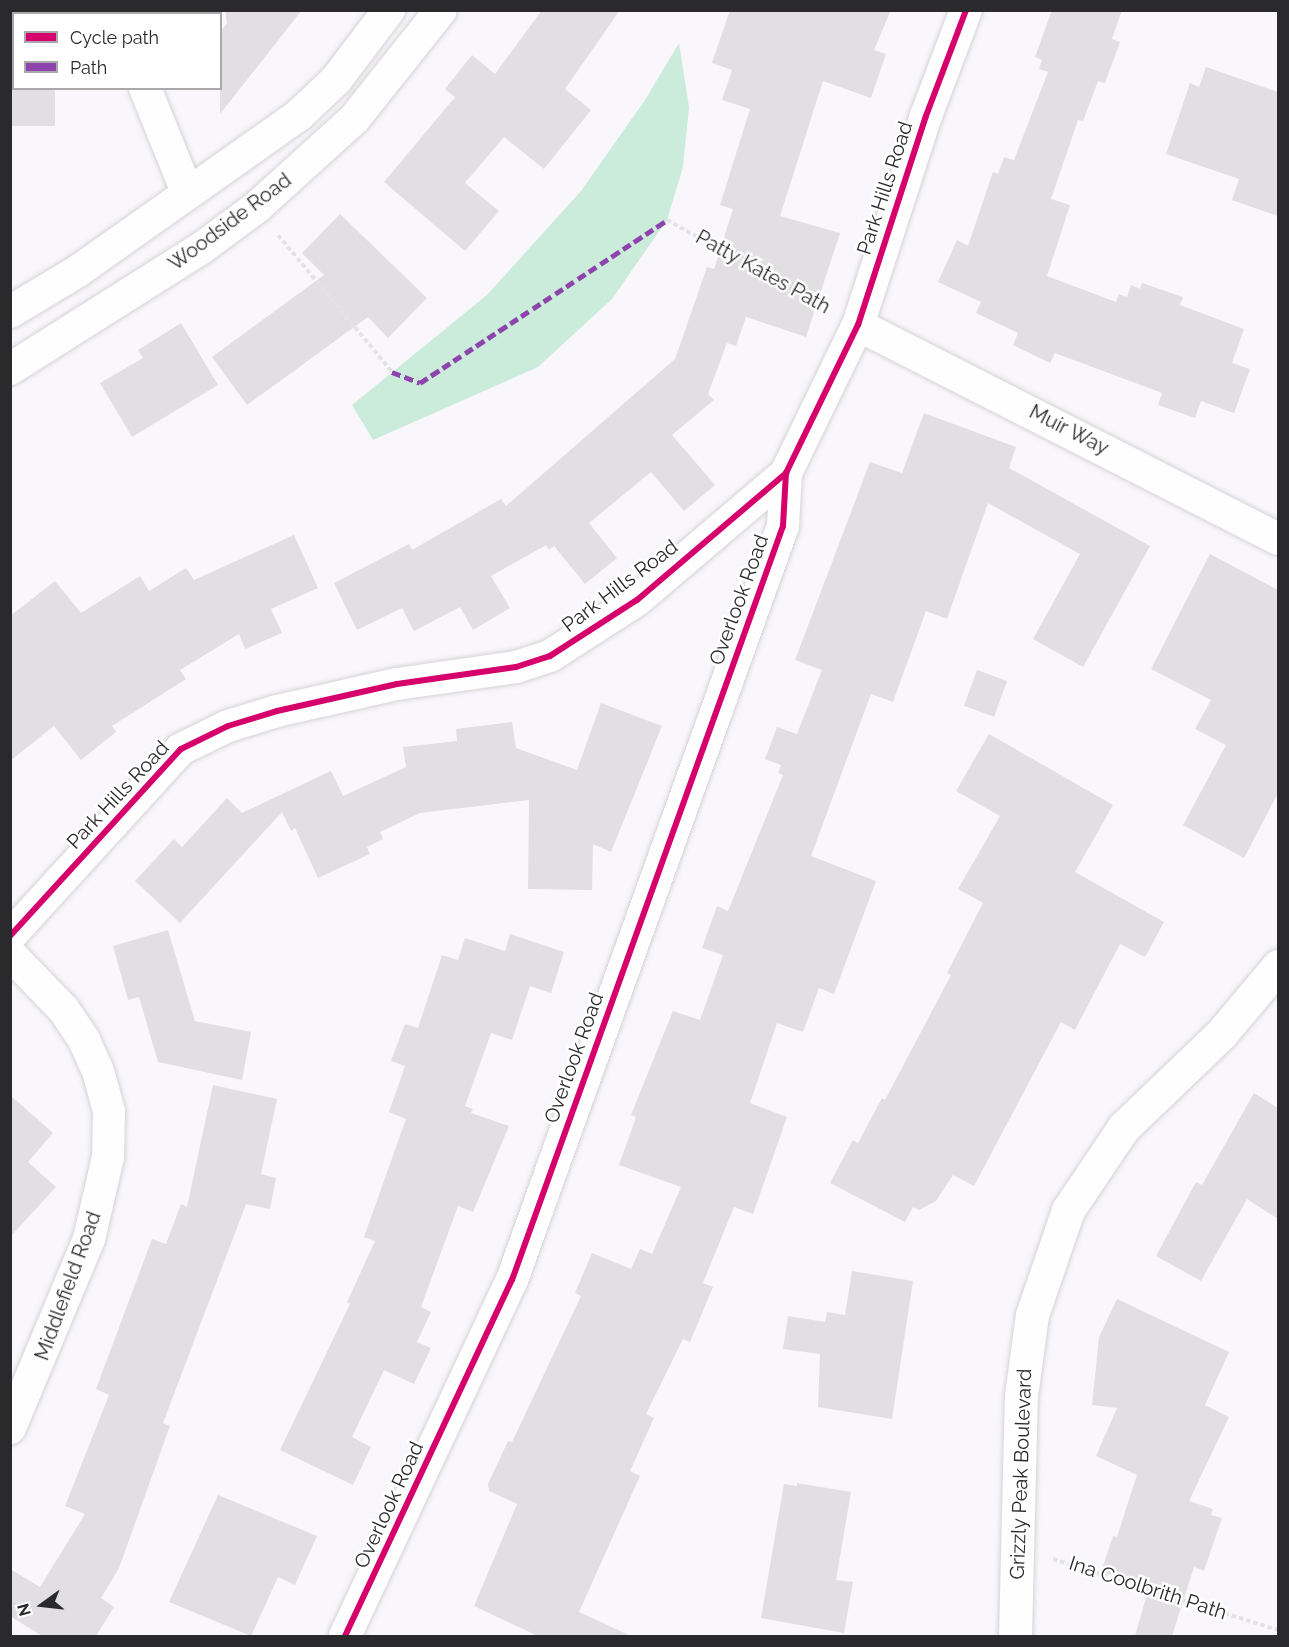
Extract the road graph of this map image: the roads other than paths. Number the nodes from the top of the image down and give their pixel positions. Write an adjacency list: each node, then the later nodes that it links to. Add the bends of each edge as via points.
1 (389, 10): 5 (street, via 336,80 299,115)
2 (441, 10): 8 (street, Woodside Road, via 355,118 258,207 203,247)
3 (966, 10): 7 (street, Park Hills Road, via 926,116)
4 (146, 90): 5 (street)
5 (187, 192): 6 (street, via 78,271)
6 (10, 312)
7 (858, 325): 9 (street, Park Hills Road); 10 (street, Muir Way)
8 (10, 369)
9 (786, 473): 11 (street, Park Hills Road, via 637,600 550,657 516,667 397,684 277,711 228,726 181,749); 15 (street, Overlook Road, via 783,526 512,1280)
10 (1278, 539)
11 (10, 936)
12 (10, 954): 14 (street, Middlefield Road, via 64,1010 84,1040 109,1111 108,1157 89,1239)
13 (1278, 966): 16 (street, Grizzly Peak Boulevard, via 1221,1034 1123,1128 1068,1210 1032,1315 1021,1396)
14 (10, 1428)
15 (345, 1636)
16 (1015, 1636)

